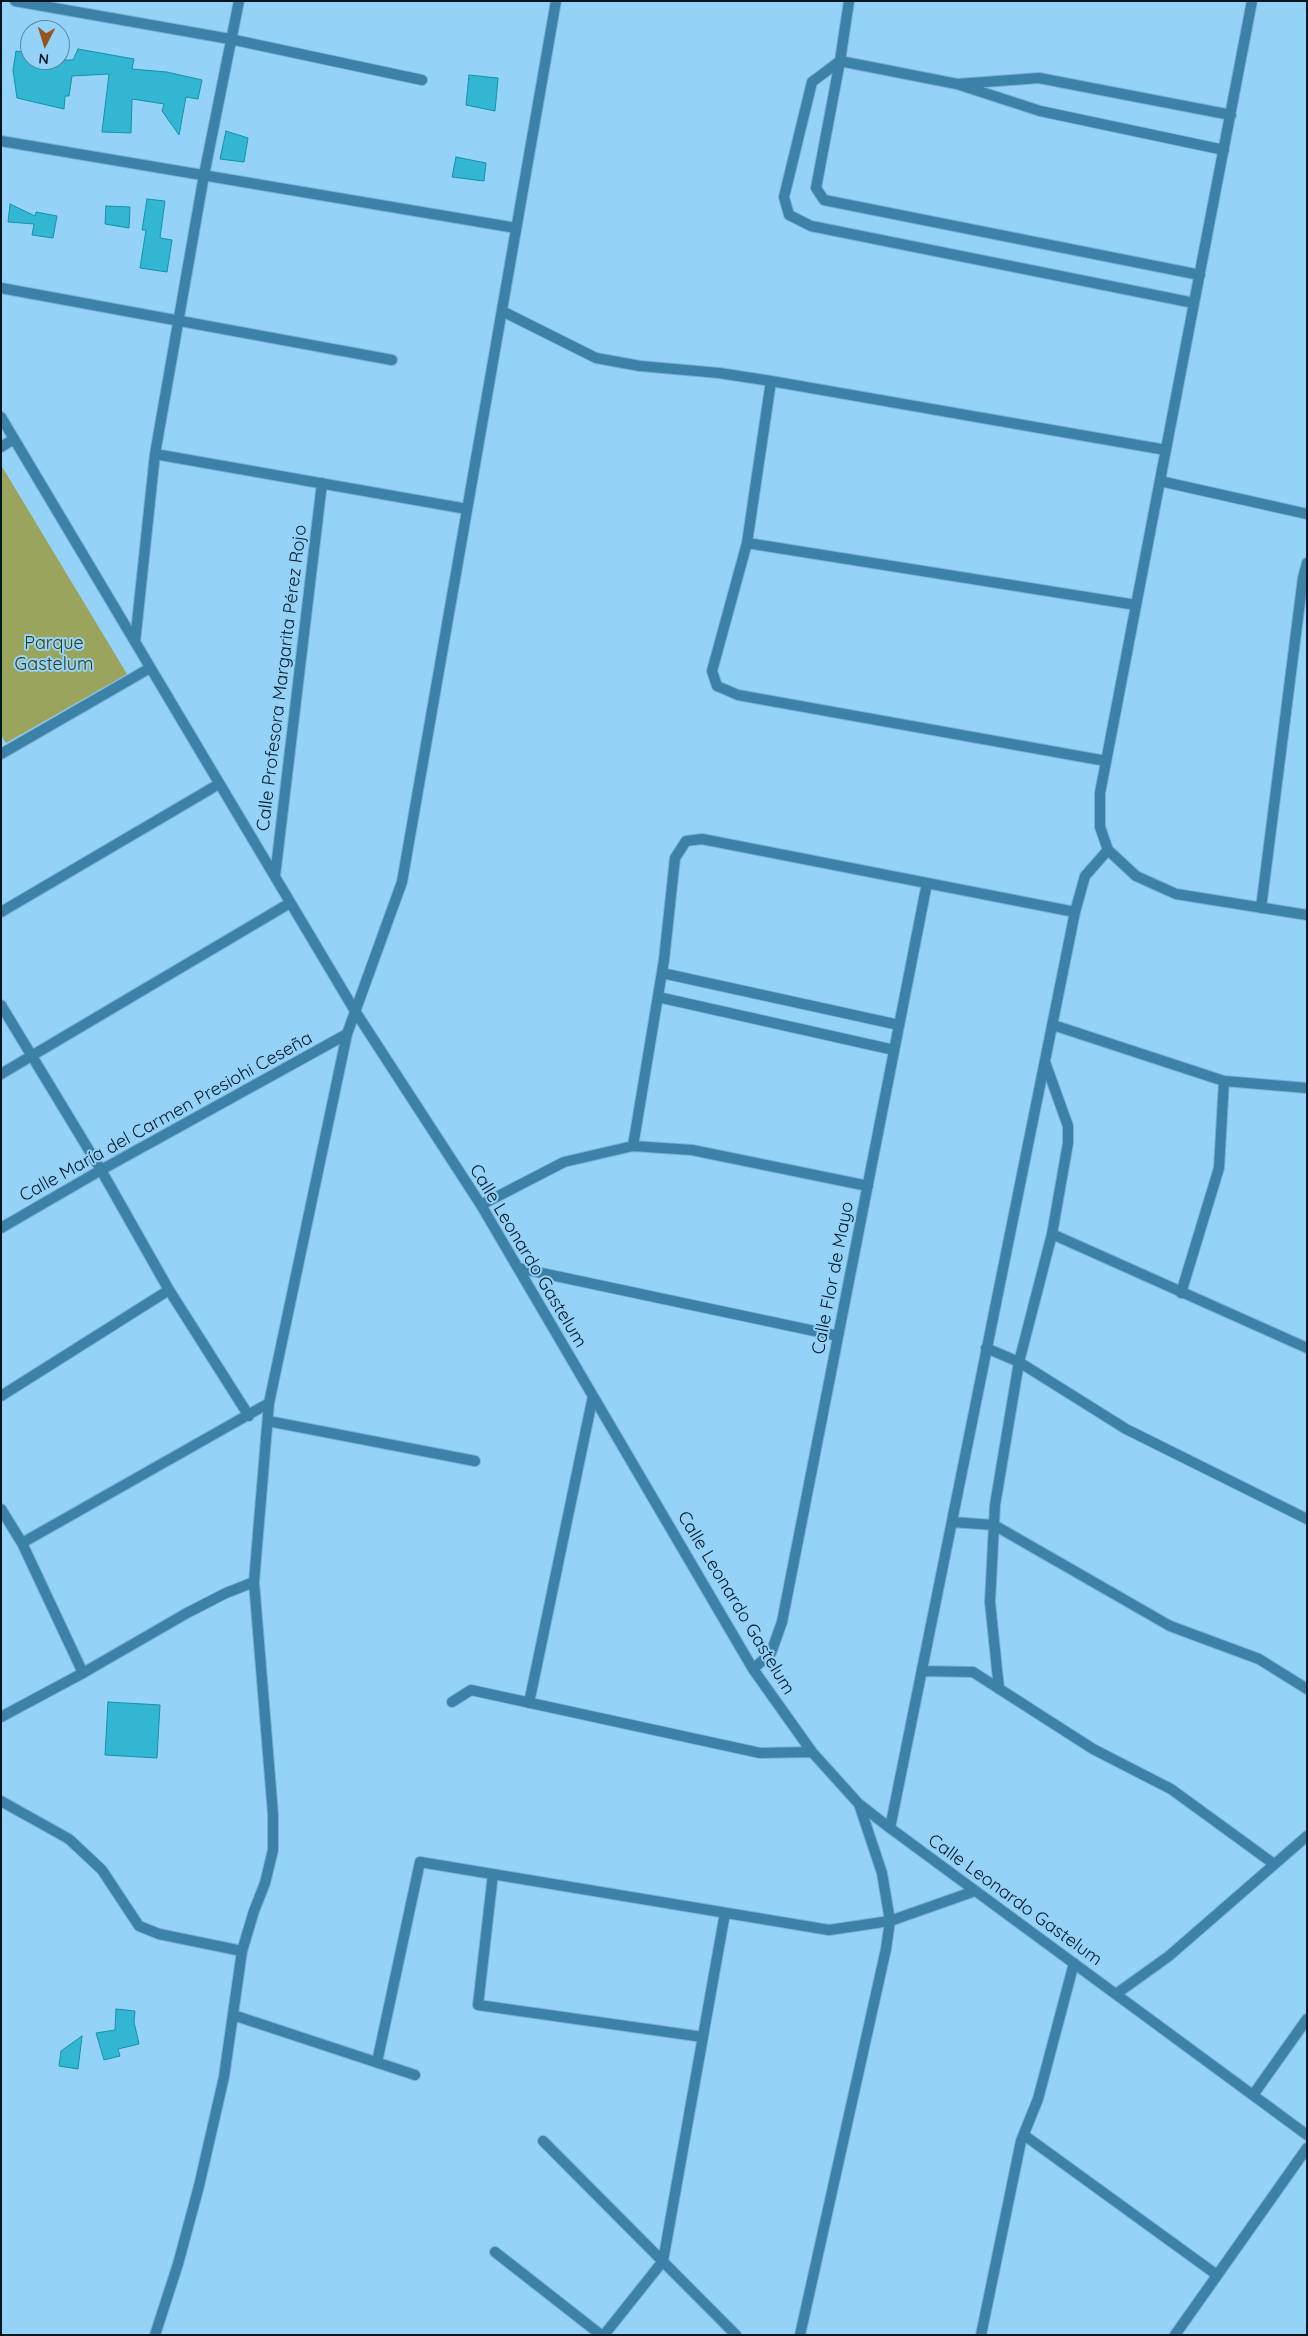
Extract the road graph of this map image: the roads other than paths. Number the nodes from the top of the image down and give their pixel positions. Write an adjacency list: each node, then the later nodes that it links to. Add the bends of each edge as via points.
1 (16, 1): 6 (street)
2 (239, 1): 6 (street)
3 (556, 1): 14 (street)
4 (849, 1): 7 (street)
5 (1252, 1): 10 (street)
6 (230, 39): 8 (street); 13 (street)
7 (840, 61): 9 (street); 15 (street, via 816,188 824,200); 17 (street, via 812,82 784,197 790,215 811,226)
8 (422, 80)
9 (957, 84): 10 (street, via 1040,78); 12 (street, via 1040,111)
10 (1231, 115): 12 (street)
11 (1, 141): 13 (street)
12 (1224, 150): 15 (street)
13 (204, 175): 14 (street); 19 (street)
14 (516, 228): 18 (street)
15 (1200, 275): 17 (street)
16 (1, 288): 19 (street)
17 (1194, 303): 25 (street)
18 (502, 311): 21 (street, via 596,358); 29 (street)
19 (178, 321): 20 (street); 26 (street)
20 (392, 360)
21 (771, 381): 25 (street); 31 (street)
22 (1, 417): 23 (street, Calle Leonardo Gastelum)
23 (14, 439): 24 (street); 34 (street, Calle Leonardo Gastelum)
24 (1, 447)
25 (1166, 450): 27 (street)
26 (155, 454): 28 (street); 34 (street)
27 (1160, 480): 30 (street); 33 (street)
28 (322, 483): 29 (street); 40 (street, Calle Profesora Margarita Pérez Rojo)
29 (467, 509): 50 (street, via 402,882)
30 (1307, 514)
31 (747, 543): 33 (street); 37 (street, via 712,671 717,686 738,695)
32 (1307, 563): 43 (street)
33 (1136, 605): 37 (street)
34 (135, 642): 35 (street, Calle Leonardo Gastelum)
35 (150, 668): 36 (street); 38 (street, Calle Leonardo Gastelum)
36 (2, 751)
37 (1106, 761): 39 (street, via 1100,793 1100,827)
38 (219, 784): 40 (street, Calle Leonardo Gastelum); 44 (street)
39 (1108, 850): 43 (street, via 1136,876 1176,894); 45 (street, via 1085,876)
40 (275, 876): 42 (street, Calle Leonardo Gastelum)
41 (927, 883): 45 (street); 47 (street, via 702,839 686,841 675,858); 51 (street, Calle Flor de Mayo)
42 (290, 903): 50 (street, Calle Leonardo Gastelum); 55 (street)
43 (1261, 908): 46 (street)
44 (1, 912)
45 (1075, 912): 52 (street)
46 (1307, 915)
47 (662, 973): 48 (street); 51 (street)
48 (658, 997): 54 (street); 60 (street)
49 (1, 1006): 55 (street)
50 (355, 1011): 53 (street); 63 (street, Calle Leonardo Gastelum)
51 (899, 1025): 54 (street, Calle Flor de Mayo)
52 (1053, 1025): 56 (street); 58 (street)
53 (347, 1034): 61 (street, Calle María del Carmen Presiohi Ceseña); 75 (street)
54 (894, 1050): 62 (street, Calle Flor de Mayo)
55 (32, 1056): 57 (street); 61 (street)
56 (1045, 1060): 65 (street, via 1068,1126); 70 (street)
57 (1, 1074)
58 (1224, 1081): 59 (street); 68 (street, via 1219,1168)
59 (1307, 1088)
60 (632, 1146): 62 (street, via 692,1150); 63 (street, via 564,1162)
61 (101, 1170): 64 (street, Calle María del Carmen Presiohi Ceseña); 67 (street)
62 (868, 1186): 69 (street, Calle Flor de Mayo)
63 (481, 1205): 66 (street, Calle Leonardo Gastelum)
64 (1, 1228)
65 (1052, 1234): 68 (street); 72 (street)
66 (518, 1268): 69 (street); 74 (street, Calle Leonardo Gastelum)
67 (169, 1290): 73 (street); 76 (street)
68 (1182, 1293): 71 (street)
69 (838, 1336): 85 (street, Calle Flor de Mayo, via 782,1622 771,1653)
70 (986, 1348): 72 (street); 81 (street)
71 (1307, 1348)
72 (1019, 1362): 80 (street, via 1126,1429); 82 (street)
73 (1, 1396)
74 (593, 1396): 85 (street, Calle Leonardo Gastelum); 91 (street)
75 (269, 1403): 76 (street); 77 (street)
76 (249, 1416): 83 (street)
77 (268, 1421): 78 (street); 84 (street)
78 (475, 1461)
79 (1, 1509): 83 (street)
80 (1307, 1519)
81 (952, 1522): 82 (street); 86 (street)
82 (994, 1525): 88 (street, via 990,1602); 89 (street, via 1170,1626 1259,1659)
83 (22, 1543): 87 (street)
84 (254, 1582): 87 (street, via 187,1613); 103 (street, via 273,1814 273,1850)
85 (753, 1669): 93 (street, Calle Leonardo Gastelum)
86 (922, 1671): 88 (street, via 973,1672); 96 (street)
87 (83, 1674): 92 (street)
88 (999, 1689): 98 (street, via 1093,1749 1171,1789)
89 (1307, 1690)
90 (452, 1702): 91 (street, via 471,1690)
91 (529, 1703): 93 (street, via 760,1752)
92 (1, 1717)
93 (812, 1752): 95 (street, Calle Leonardo Gastelum)
94 (1, 1801): 103 (street, via 69,1839 102,1870 140,1926 159,1934)
95 (859, 1804): 96 (street, Calle Leonardo Gastelum); 102 (street, via 882,1874)
96 (890, 1828): 100 (street, Calle Leonardo Gastelum)
97 (1307, 1836): 98 (street)
98 (1274, 1864): 105 (street, via 1169,1956)
99 (493, 1874): 101 (street); 108 (street, via 478,2005); 109 (street, via 420,1862)
100 (975, 1890): 102 (street); 104 (street, Calle Leonardo Gastelum)
101 (725, 1913): 102 (street, via 829,1930); 108 (street)
102 (890, 1922): 122 (street)
103 (242, 1951): 106 (street)
104 (1074, 1963): 105 (street, Calle Leonardo Gastelum); 112 (street, via 1038,2099)
105 (1116, 1994): 111 (street, Calle Leonardo Gastelum)
106 (233, 2016): 109 (street); 119 (street, via 224,2077 198,2186)
107 (1307, 2019): 111 (street)
108 (703, 2037): 117 (street)
109 (377, 2062): 110 (street)
110 (415, 2075)
111 (1253, 2095): 113 (street, Calle Leonardo Gastelum)
112 (1024, 2134): 118 (street); 123 (street)
113 (1307, 2135)
114 (542, 2141): 117 (street)
115 (1307, 2148): 118 (street)
116 (495, 2252): 120 (street)
117 (662, 2261): 120 (street); 121 (street)
118 (1217, 2276): 124 (street)
119 (155, 2335)
120 (602, 2335)
121 (736, 2335)
122 (800, 2335)
123 (981, 2335)
124 (1175, 2335)

